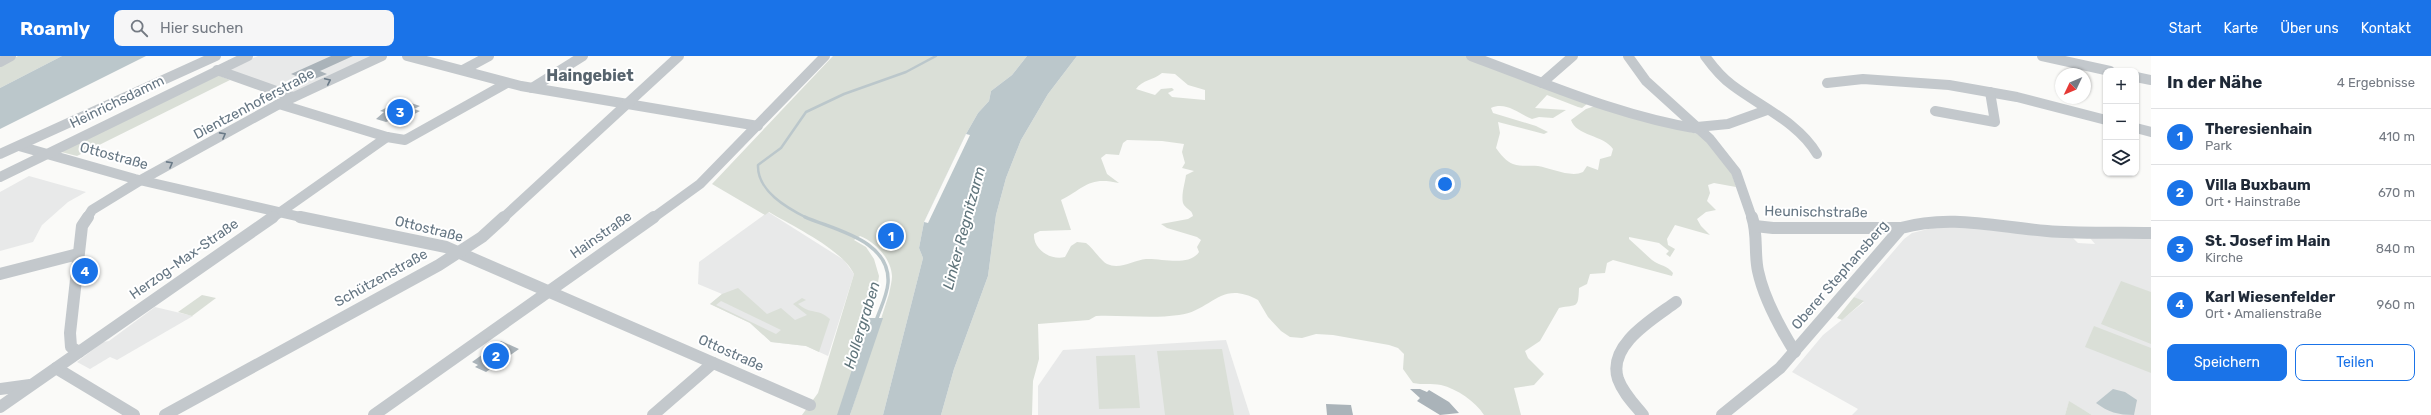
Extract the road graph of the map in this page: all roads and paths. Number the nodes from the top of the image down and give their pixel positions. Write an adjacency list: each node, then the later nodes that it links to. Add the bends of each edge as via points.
1 (11, 56): 15 (street)
2 (216, 56): 37 (street)
3 (248, 56): 17 (street, Heinrichsdamm)
4 (382, 56): 26 (street, Dientzenhoferstraße, one-way to 4)
5 (407, 56): 18 (street)
6 (489, 56): 18 (street)
7 (583, 56): 24 (street)
8 (679, 56): 28 (street, Schützenstraße)
9 (825, 56): 32 (street, Hainstraße)
10 (1471, 56): 22 (street)
11 (1573, 56): 22 (street)
12 (1628, 56): 33 (street, via 1646,82)
13 (1705, 56): 29 (street, via 1725,82)
14 (2042, 56): 16 (street)
15 (0, 62)
16 (2103, 69)
17 (217, 70): 26 (street); 38 (street, Heinrichsdamm)
18 (463, 70): 21 (street)
19 (2139, 78): 20 (street)
20 (2151, 80)
21 (507, 83): 24 (street); 36 (street, via 410,138 401,140)
22 (1542, 83): 33 (street, via 1596,104 1656,122)
23 (1827, 83): 25 (street, via 1851,82 1849,79 1900,80)
24 (532, 88): 28 (street)
25 (1990, 92): 30 (street, via 1995,122); 31 (street)
26 (292, 97): 27 (street, Dientzenhoferstraße)
27 (279, 104): 36 (street); 43 (street, Dientzenhoferstraße, one-way to 27)
28 (626, 104): 32 (street); 48 (street, Schützenstraße, via 482,237)
29 (1768, 110): 33 (street, via 1728,124); 40 (street, via 1803,135)
30 (1935, 111)
31 (2103, 119)
32 (758, 126): 51 (street, Hainstraße, via 700,184)
33 (1698, 128): 45 (street, via 1721,150 1736,172)
34 (2139, 129): 35 (street)
35 (2151, 132)
36 (387, 137): 44 (street, Herzog-Max-Straße)
37 (19, 146): 38 (street, Ottostraße); 39 (street); 41 (street)
38 (45, 153): 42 (street, Heinrichsdamm); 43 (street, Ottostraße)
39 (0, 154)
40 (1817, 154)
41 (0, 160)
42 (0, 177)
43 (141, 180): 44 (street, Ottostraße); 49 (street, Dientzenhoferstraße, via 100,204 88,215 82,226)
44 (278, 212): 48 (street, Ottostraße); 53 (street, Herzog-Max-Straße)
45 (1755, 226): 46 (street, Heunischstraße); 54 (street, via 1754,249 1758,273 1779,326)
46 (1901, 228): 47 (street, Oberer Stephansberg, via 1943,219 2049,232); 54 (street, Oberer Stephansberg)
47 (2151, 233)
48 (460, 252): 51 (street, Ottostraße); 62 (street, Schützenstraße)
49 (78, 254): 50 (street); 53 (street, Dientzenhoferstraße, via 70,333 71,347)
50 (0, 274)
51 (549, 291): 55 (street, Ottostraße); 63 (street, Hainstraße)
52 (1676, 302): 65 (street, via 1637,332 1620,351 1617,369 1619,380 1630,401)
53 (79, 352): 56 (street, Herzog-Max-Straße)
54 (1795, 352): 66 (street, Oberer Stephansberg, via 1780,368)
55 (713, 363): 59 (street, Ottostraße); 64 (street)
56 (56, 368): 57 (street, Herzog-Max-Straße); 61 (street)
57 (32, 385): 58 (street); 60 (street, Herzog-Max-Straße)
58 (0, 389)
59 (810, 405)
60 (0, 407)
61 (134, 415)
62 (165, 415)
63 (374, 415)
64 (653, 415)
65 (1643, 415)
66 (1722, 415)

